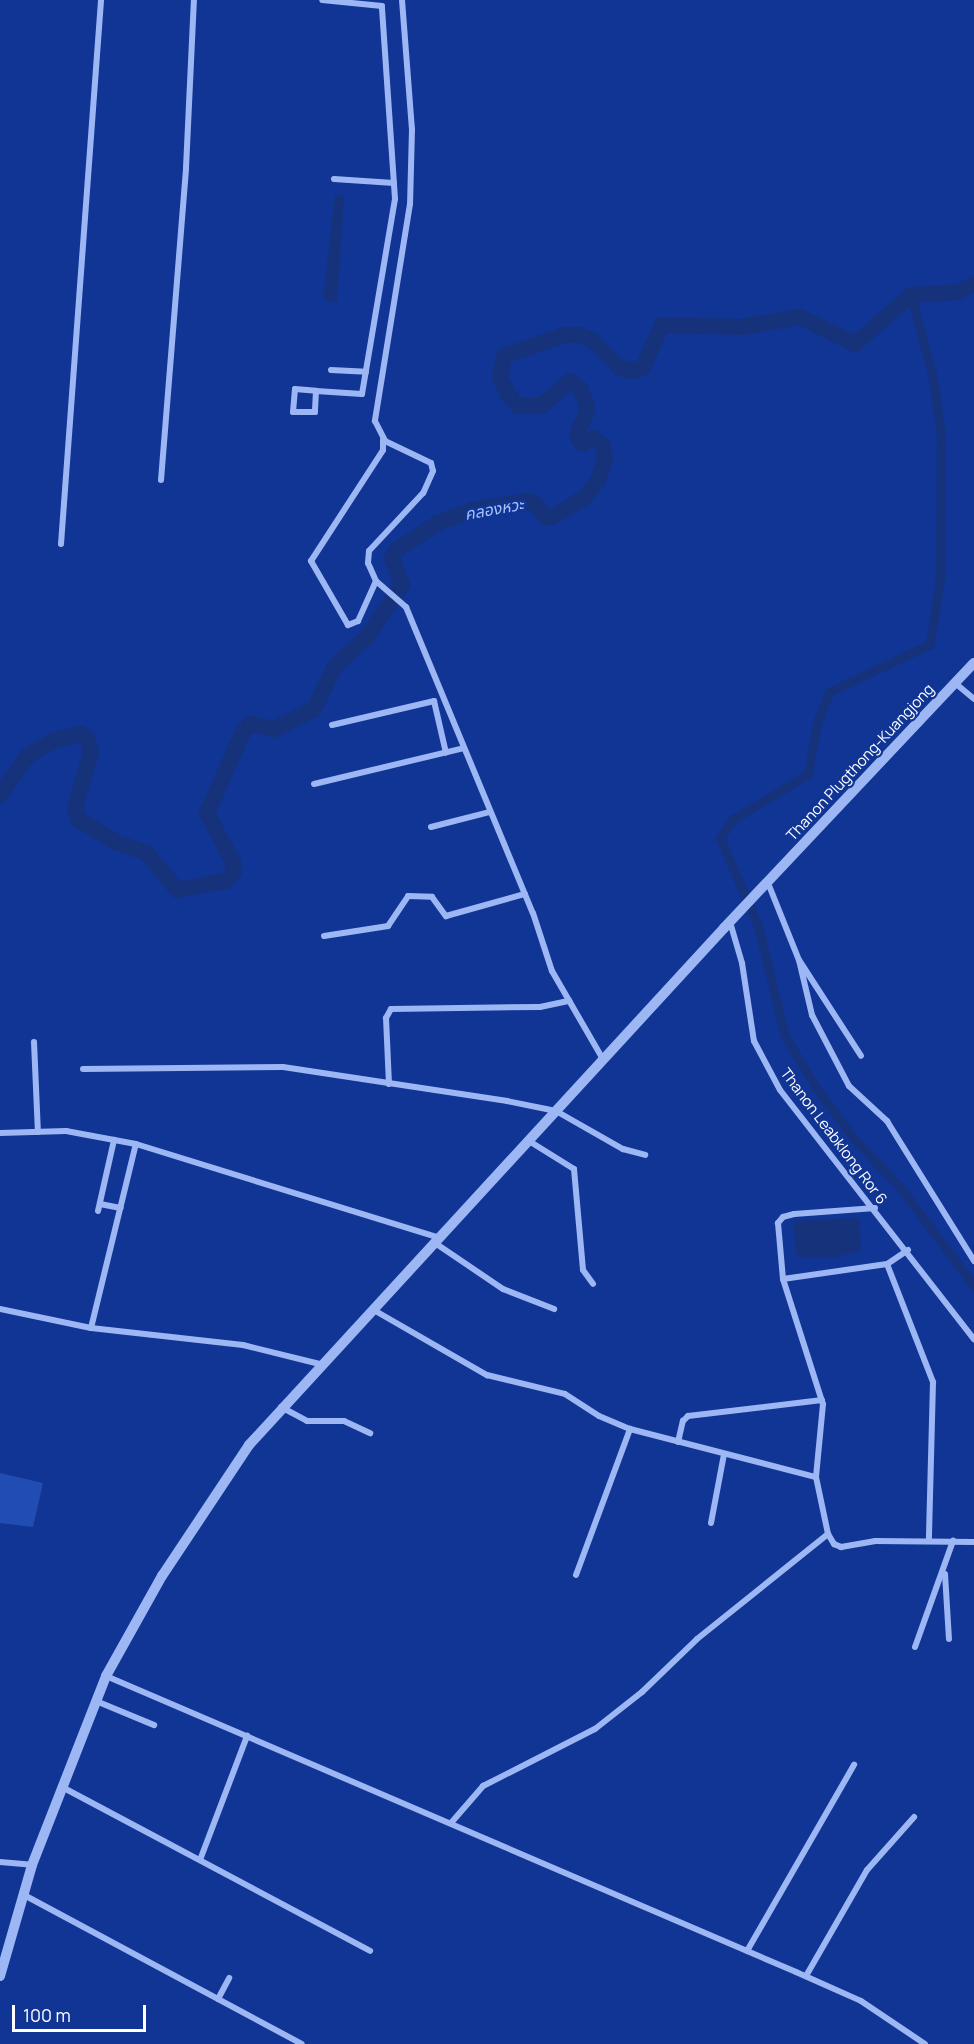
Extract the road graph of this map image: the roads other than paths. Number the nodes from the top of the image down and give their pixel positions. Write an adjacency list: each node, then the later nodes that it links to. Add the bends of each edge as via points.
1 (101, 0): 12 (street)
2 (194, 0): 11 (street, via 186,179)
3 (322, 0): 6 (street, via 382,6)
4 (402, 0): 10 (street, via 412,129 411,185 399,291 375,412)
5 (334, 179): 6 (street)
6 (394, 183): 8 (street, via 395,199)
7 (331, 370): 8 (street)
8 (366, 372): 9 (street, via 362,394)
9 (316, 391): 9 (street, via 295,389 293,412 315,412)
10 (383, 438): 13 (street, via 393,447 430,464 433,471 423,493 369,551 368,563); 13 (street, via 383,450 311,561 348,625 358,621)
11 (161, 480)
12 (61, 544)
13 (378, 582): 18 (street, via 402,603)
14 (974, 663): 15 (street, Thanon Plugthong-Kuangjong)
15 (955, 683): 16 (street); 23 (street, Thanon Plugthong-Kuangjong)
16 (974, 699)
17 (332, 725): 19 (street, via 434,701)
18 (464, 748): 19 (street); 21 (street)
19 (446, 753): 20 (street)
20 (314, 784)
21 (489, 812): 22 (street); 24 (street)
22 (431, 827)
23 (768, 883): 25 (street, Thanon Plugthong-Kuangjong); 27 (street)
24 (525, 894): 26 (street, via 446,916 432,897 408,896 401,901 388,926); 28 (street, via 552,971)
25 (730, 921): 31 (street, Thanon Plugthong-Kuangjong); 42 (street, Thanon Leabklong Ror 6, via 742,963 754,1041 780,1090)
26 (324, 936)
27 (799, 960): 30 (street); 45 (street, via 812,1014 849,1086 887,1121)
28 (569, 1001): 31 (street); 33 (street, via 540,1007 391,1009 386,1018)
29 (34, 1042): 35 (street)
30 (861, 1056)
31 (604, 1062): 34 (street, Thanon Plugthong-Kuangjong)
32 (83, 1069): 33 (street, via 283,1067)
33 (389, 1084): 34 (street)
34 (556, 1111): 38 (street, Thanon Plugthong-Kuangjong); 40 (street, via 623,1149)
35 (38, 1132): 36 (street); 37 (street, via 79,1132)
36 (0, 1133)
37 (114, 1140): 39 (street); 41 (street, via 99,1208)
38 (529, 1141): 43 (street, Thanon Plugthong-Kuangjong); 48 (street, via 574,1169 583,1270)
39 (136, 1144): 41 (street); 43 (street)
40 (645, 1155)
41 (122, 1208): 52 (street)
42 (875, 1209): 44 (street, Thanon Leabklong Ror 6); 47 (street, via 783,1217 778,1223)
43 (437, 1240): 50 (street, Thanon Plugthong-Kuangjong); 51 (street, via 503,1289)
44 (908, 1250): 46 (street); 53 (street, Thanon Leabklong Ror 6)
45 (974, 1261)
46 (887, 1264): 47 (street); 64 (street, via 933,1382)
47 (783, 1279): 55 (street)
48 (593, 1284)
49 (0, 1309): 52 (street)
50 (371, 1309): 54 (street, Thanon Plugthong-Kuangjong); 57 (street, via 483,1373 565,1394 598,1416)
51 (554, 1309)
52 (92, 1328): 54 (street, via 243,1346)
53 (974, 1339)
54 (320, 1364): 56 (street, Thanon Plugthong-Kuangjong)
55 (822, 1400): 59 (street, via 688,1416); 61 (street)
56 (281, 1407): 58 (street, via 307,1421 344,1421); 71 (street, Thanon Plugthong-Kuangjong, via 204,1510)
57 (630, 1429): 59 (street); 68 (street)
58 (370, 1433)
59 (678, 1442): 60 (street)
60 (724, 1454): 61 (street); 62 (street)
61 (816, 1477): 63 (street)
62 (711, 1523)
63 (828, 1534): 64 (street, via 841,1547); 78 (street, via 697,1639 595,1730 483,1786)
64 (929, 1540): 65 (street)
65 (953, 1541): 66 (street); 67 (street)
66 (974, 1542)
67 (945, 1571): 69 (street); 70 (street)
68 (576, 1575)
69 (949, 1639)
70 (915, 1647)
71 (106, 1676): 72 (street, Thanon Plugthong-Kuangjong); 74 (street)
72 (96, 1701): 73 (street); 76 (street, Thanon Plugthong-Kuangjong)
73 (154, 1725)
74 (247, 1736): 78 (street); 79 (street)
75 (854, 1765): 84 (street)
76 (61, 1787): 79 (street); 81 (street, Thanon Plugthong-Kuangjong)
77 (914, 1817): 86 (street, via 867,1870)
78 (451, 1823): 84 (street)
79 (200, 1860): 83 (street)
80 (0, 1862): 81 (street)
81 (32, 1865): 82 (street, Thanon Plugthong-Kuangjong)
82 (24, 1895): 85 (street, Thanon Plugthong-Kuangjong); 88 (street)
83 (370, 1951)
84 (747, 1951): 86 (street)
85 (0, 1976)
86 (806, 1976): 90 (street, via 861,2001)
87 (229, 1978): 88 (street)
88 (218, 1999): 89 (street)
89 (302, 2044)
90 (925, 2044)

